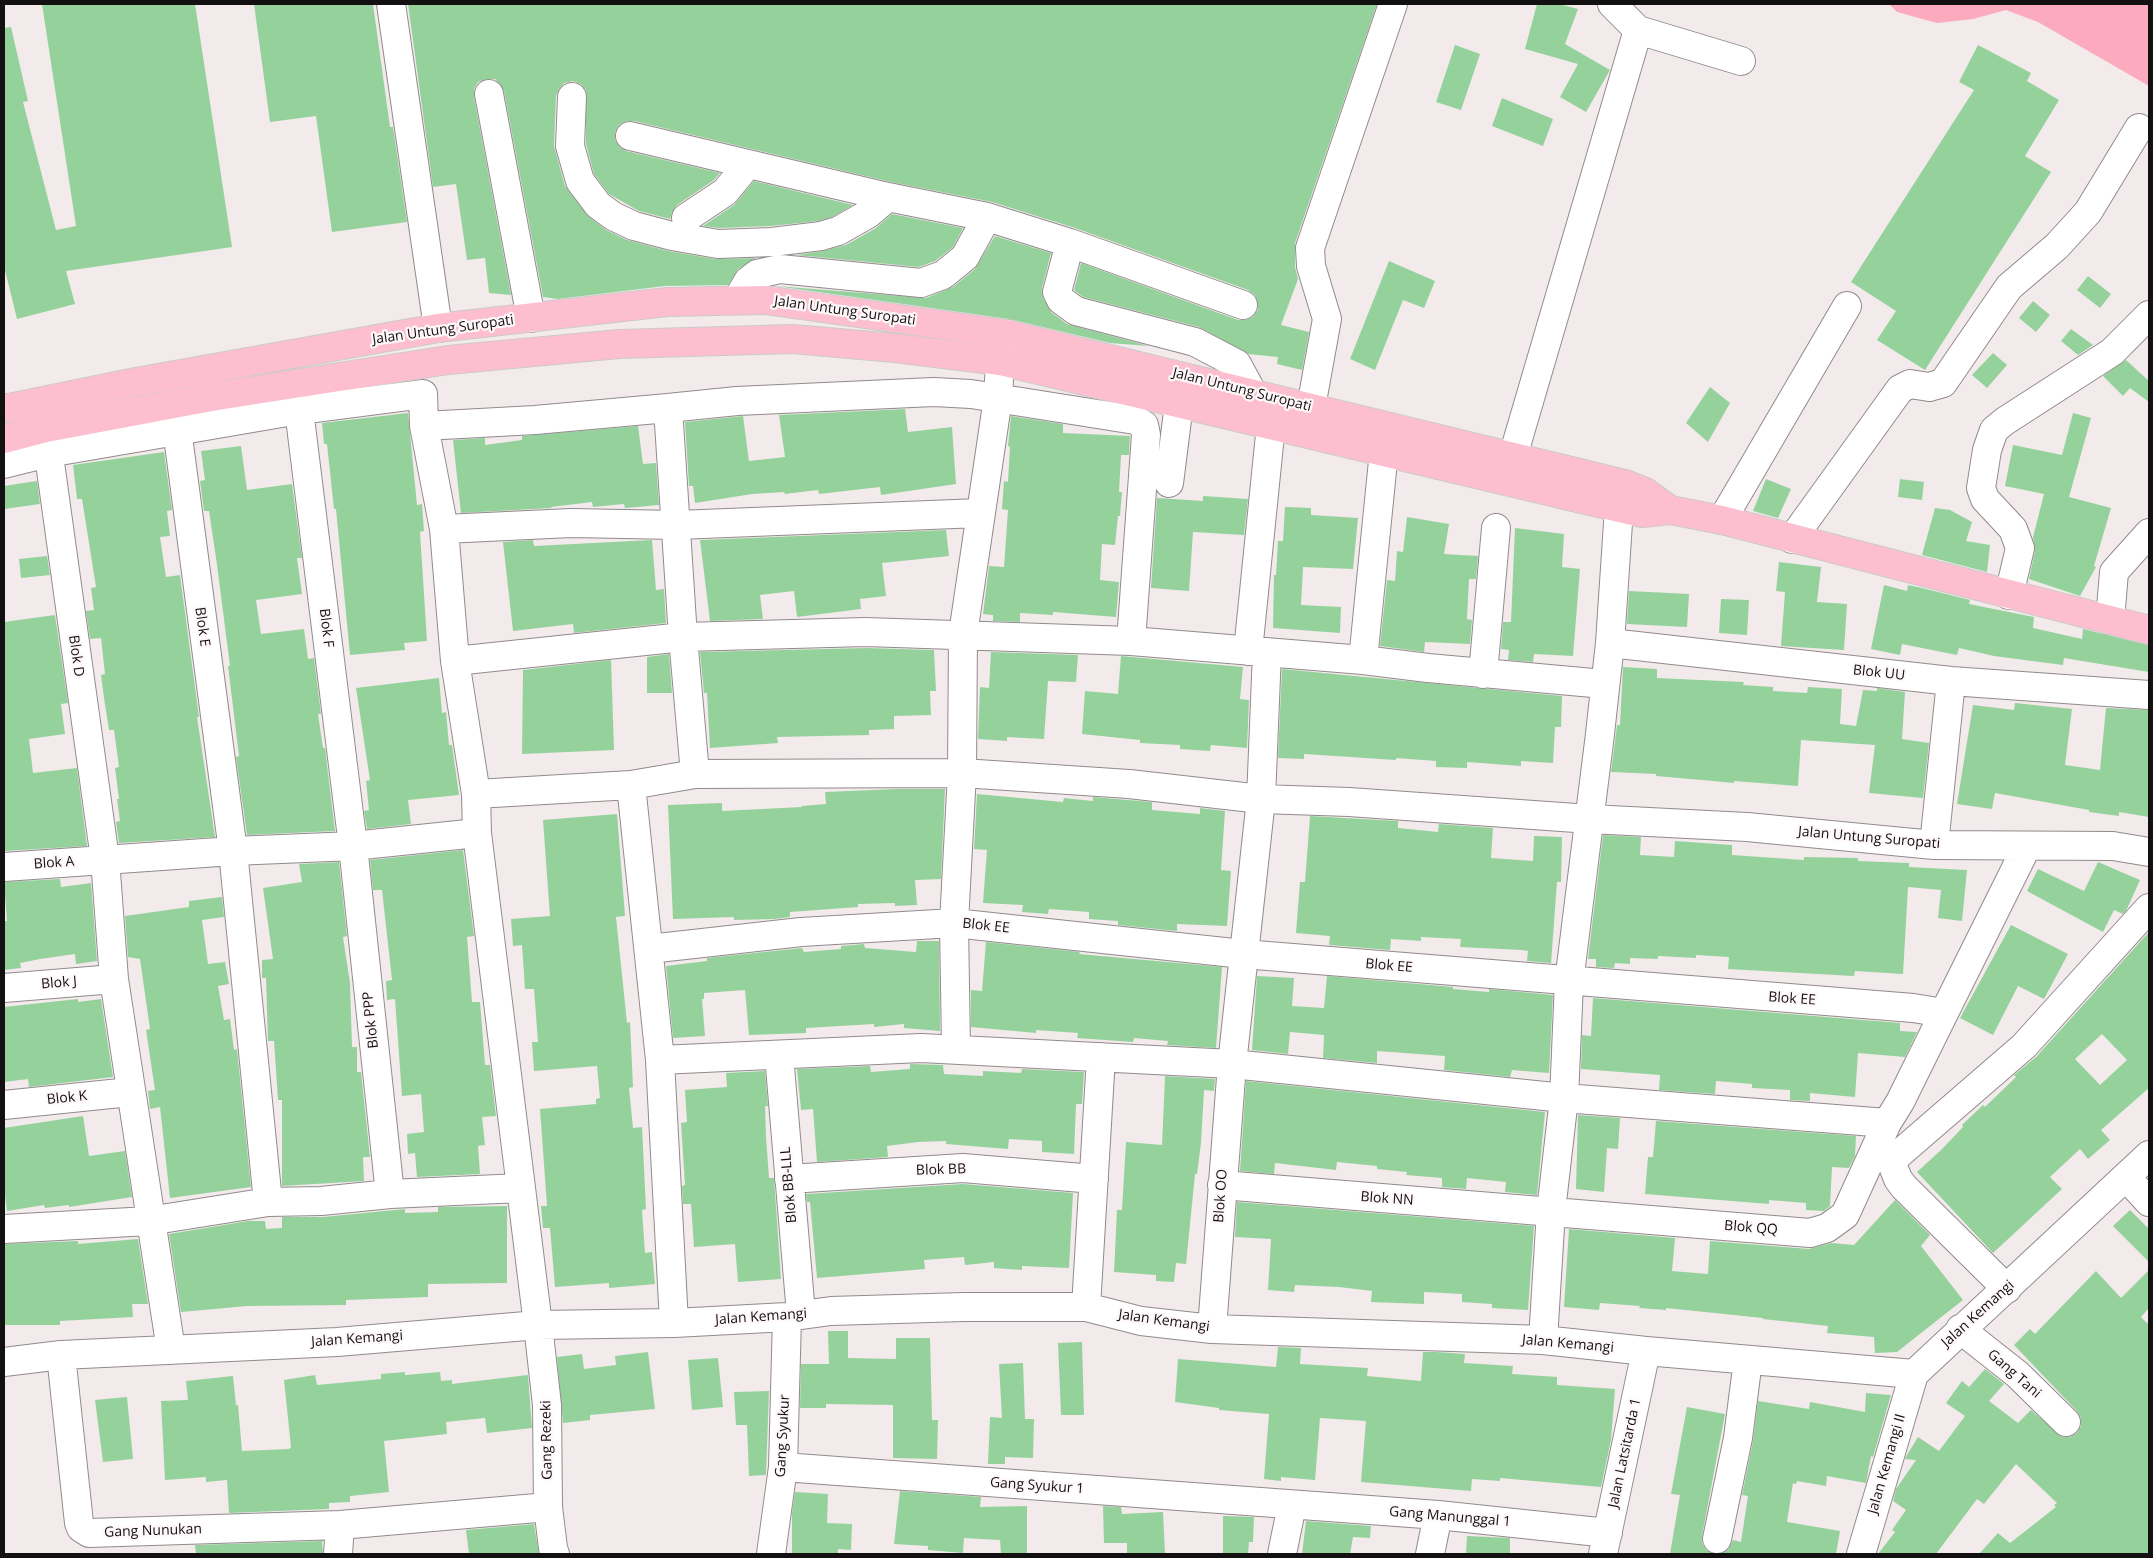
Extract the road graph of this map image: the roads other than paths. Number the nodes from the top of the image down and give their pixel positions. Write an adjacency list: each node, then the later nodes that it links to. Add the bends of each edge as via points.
1 (391, 4): 20 (street)
2 (1393, 4): 29 (street, via 1310,248 1311,266 1327,319)
3 (1612, 4): 4 (street)
4 (1638, 30): 5 (street); 40 (street)
5 (1741, 61)
6 (490, 94): 19 (street)
7 (572, 97): 11 (street, via 570,146 580,181 598,205 634,226 718,244 772,242 838,231 868,214)
8 (2139, 128): 50 (street, via 2088,212 2057,246 2009,287 1943,383 1929,387 1910,384 1900,389)
9 (630, 136): 10 (street)
10 (748, 164): 11 (street); 13 (street, via 725,192)
11 (888, 197): 12 (street)
12 (987, 217): 14 (street); 15 (street, via 965,257 943,275 921,283 780,269 757,274 748,281)
13 (686, 218)
14 (1070, 243): 16 (street); 24 (street, via 1057,292 1061,300 1076,311 1194,342 1237,364)
15 (737, 300): 19 (main road, Jalan Untung Suropati, via 667,302); 21 (main road, Jalan Untung Suropati, via 765,300)
16 (1242, 305)
17 (1847, 306): 45 (street)
18 (2149, 315): 51 (street, via 2112,352 1994,430 1981,488 1985,499 2013,529 2020,548)
19 (530, 318): 20 (main road, Jalan Untung Suropati)
20 (438, 328): 31 (main road, Jalan Untung Suropati)
21 (1007, 334): 22 (street); 24 (main road, Jalan Untung Suropati)
22 (1000, 361): 23 (main road, Jalan Untung Suropati, via 793,339 619,344); 26 (street); 28 (main road, Jalan Untung Suropati)
23 (419, 364): 25 (street, Gang Rezeki); 27 (main road, Jalan Untung Suropati)
24 (1252, 392): 29 (main road, Jalan Untung Suropati); 33 (street)
25 (422, 394): 32 (street); 35 (street, Gang Rezeki)
26 (998, 398): 30 (street, via 925,393 737,401); 44 (street); 56 (street, via 1135,420 1144,425 1146,435)
27 (174, 404): 36 (street, Blok E); 38 (main road, Jalan Untung Suropati)
28 (1179, 404): 33 (main road, Jalan Untung Suropati); 42 (street)
29 (1312, 407): 40 (main road, Jalan Untung Suropati)
30 (668, 408): 35 (street); 46 (street)
31 (4, 409)
32 (299, 410): 36 (street); 73 (street, Blok F)
33 (1245, 419): 34 (main road, Jalan Untung Suropati)
34 (1271, 425): 39 (main road, Jalan Untung Suropati); 58 (street, Blok OO)
35 (424, 426): 48 (street, Gang Rezeki)
36 (176, 432): 38 (street); 75 (street, Blok E)
37 (4, 439): 38 (main road, Jalan Untung Suropati)
38 (47, 440): 41 (street); 77 (street, Blok D)
39 (1384, 451): 43 (main road, Jalan Untung Suropati); 59 (street)
40 (1513, 456): 43 (main road, Jalan Untung Suropati)
41 (4, 464)
42 (1169, 483)
43 (1622, 496): 45 (main road, Jalan Untung Suropati, via 1642,513 1670,510); 57 (street)
44 (980, 513): 46 (street); 54 (street)
45 (1722, 520): 50 (main road, Jalan Untung Suropati)
46 (677, 525): 48 (street, via 571,523); 55 (street)
47 (1496, 528): 61 (street)
48 (444, 529): 60 (street, Gang Rezeki)
49 (2149, 533): 52 (street, via 2114,572)
50 (1792, 539): 51 (main road, Jalan Untung Suropati)
51 (2009, 595): 52 (main road, Jalan Untung Suropati)
52 (2110, 620): 53 (main road, Jalan Untung Suropati)
53 (2149, 630)
54 (963, 634): 55 (street, via 866,632); 56 (street); 65 (street)
55 (683, 636): 60 (street); 66 (street)
56 (1131, 641): 58 (street)
57 (1610, 643): 62 (street, Blok UU); 63 (street)
58 (1258, 652): 59 (street); 69 (street, Blok OO)
59 (1363, 660): 61 (street)
60 (455, 661): 68 (street, Gang Rezeki)
61 (1483, 674): 63 (street)
62 (1951, 681): 64 (street, Blok UU); 72 (street)
63 (1604, 684): 70 (street)
64 (2149, 695)
65 (962, 773): 66 (street, Jalan Untung Suropati); 69 (street, Jalan Untung Suropati, via 1129,784); 80 (street)
66 (695, 774): 67 (street, Jalan Untung Suropati)
67 (631, 785): 68 (street, Jalan Untung Suropati); 81 (street)
68 (476, 794): 71 (street, Gang Rezeki)
69 (1261, 799): 70 (street, Jalan Untung Suropati); 82 (street, Blok OO)
70 (1590, 819): 72 (street, Jalan Untung Suropati, via 1747,827); 84 (street)
71 (477, 833): 73 (street, Blok A); 102 (street, Gang Rezeki)
72 (1934, 845): 74 (street, Jalan Untung Suropati)
73 (353, 846): 75 (street, Blok A); 103 (street, Blok PPP)
74 (2027, 846): 76 (street, Jalan Untung Suropati, via 2113,846); 86 (street)
75 (233, 851): 77 (street, Blok A); 104 (street, Blok E)
76 (2149, 852)
77 (105, 859): 78 (street, Blok A); 83 (street, Blok D)
78 (4, 867)
79 (2149, 908): 97 (street, via 2024,1046)
80 (954, 922): 81 (street, Blok EE, via 801,932); 82 (street, Blok EE); 87 (street)
81 (649, 949): 90 (street)
82 (1243, 954): 84 (street, Blok EE); 91 (street, Blok OO)
83 (114, 979): 85 (street, Blok J); 92 (street, Blok D)
84 (1569, 982): 86 (street, Blok EE); 93 (street)
85 (4, 988)
86 (1944, 1013): 95 (street, Blok QQ)
87 (956, 1049): 88 (street); 89 (street)
88 (779, 1055): 90 (street); 98 (street, Blok BB-LLL)
89 (1101, 1057): 91 (street); 100 (street)
90 (660, 1060): 112 (street)
91 (1232, 1064): 93 (street); 101 (street, Blok OO)
92 (130, 1092): 94 (street, Blok K); 107 (street, Blok D)
93 (1564, 1098): 95 (street); 106 (street)
94 (4, 1105)
95 (1887, 1123): 97 (street); 106 (street, Blok QQ, via 1846,1215 1827,1228 1810,1233)
96 (2149, 1155): 99 (street, Jalan Kemangi)
97 (1891, 1161): 109 (street, via 1904,1186)
98 (789, 1178): 100 (street, Blok BB, via 963,1168); 111 (street, Blok BB-LLL)
99 (2127, 1178): 105 (street); 109 (street, Jalan Kemangi)
100 (1094, 1179): 110 (street)
101 (1222, 1185): 106 (street, Blok NN); 114 (street, Blok OO)
102 (520, 1188): 103 (street); 113 (street, Gang Rezeki)
103 (390, 1194): 104 (street)
104 (268, 1202): 107 (street)
105 (2149, 1202)
106 (1551, 1211): 116 (street)
107 (149, 1221): 108 (street); 117 (street, Blok D)
108 (4, 1229)
109 (2007, 1289): 115 (street, Jalan Kemangi)
110 (1086, 1307): 111 (street, Jalan Kemangi, via 964,1307); 114 (street, Jalan Kemangi, via 1141,1321)
111 (794, 1316): 112 (street, Jalan Kemangi); 124 (street, Gang Syukur)
112 (674, 1323): 113 (street, Jalan Kemangi)
113 (538, 1325): 117 (street, Jalan Kemangi, via 337,1342); 126 (street, Gang Rezeki, via 547,1405)
114 (1212, 1329): 116 (street, Jalan Kemangi)
115 (1960, 1329): 122 (street, Jalan Kemangi); 123 (street, Gang Tani, via 2017,1374)
116 (1543, 1340): 118 (street, Jalan Kemangi)
117 (170, 1350): 119 (street, Jalan Kemangi)
118 (1646, 1351): 120 (street, Jalan Kemangi); 130 (street, Jalan Latsitarda 1)
119 (60, 1355): 121 (street, Jalan Kemangi); 128 (street, Gang Nunukan, via 79,1523 85,1531)
120 (1748, 1360): 122 (street, Jalan Kemangi); 129 (street, via 1738,1438)
121 (4, 1362)
122 (1914, 1374): 136 (street, Jalan Kemangi II)
123 (2066, 1422)
124 (783, 1467): 125 (street, Gang Syukur 1); 133 (street, Gang Syukur)
125 (1292, 1505): 127 (street, Gang Manunggal 1); 134 (street)
126 (548, 1507): 128 (street); 132 (street, Gang Rezeki, via 552,1548)
127 (1438, 1516): 130 (street, Gang Manunggal 1); 135 (street)
128 (340, 1525): 131 (street)
129 (1717, 1540)
130 (1605, 1544)
131 (338, 1554)
132 (556, 1554)
133 (771, 1554)
134 (1282, 1554)
135 (1430, 1554)
136 (1861, 1554)

